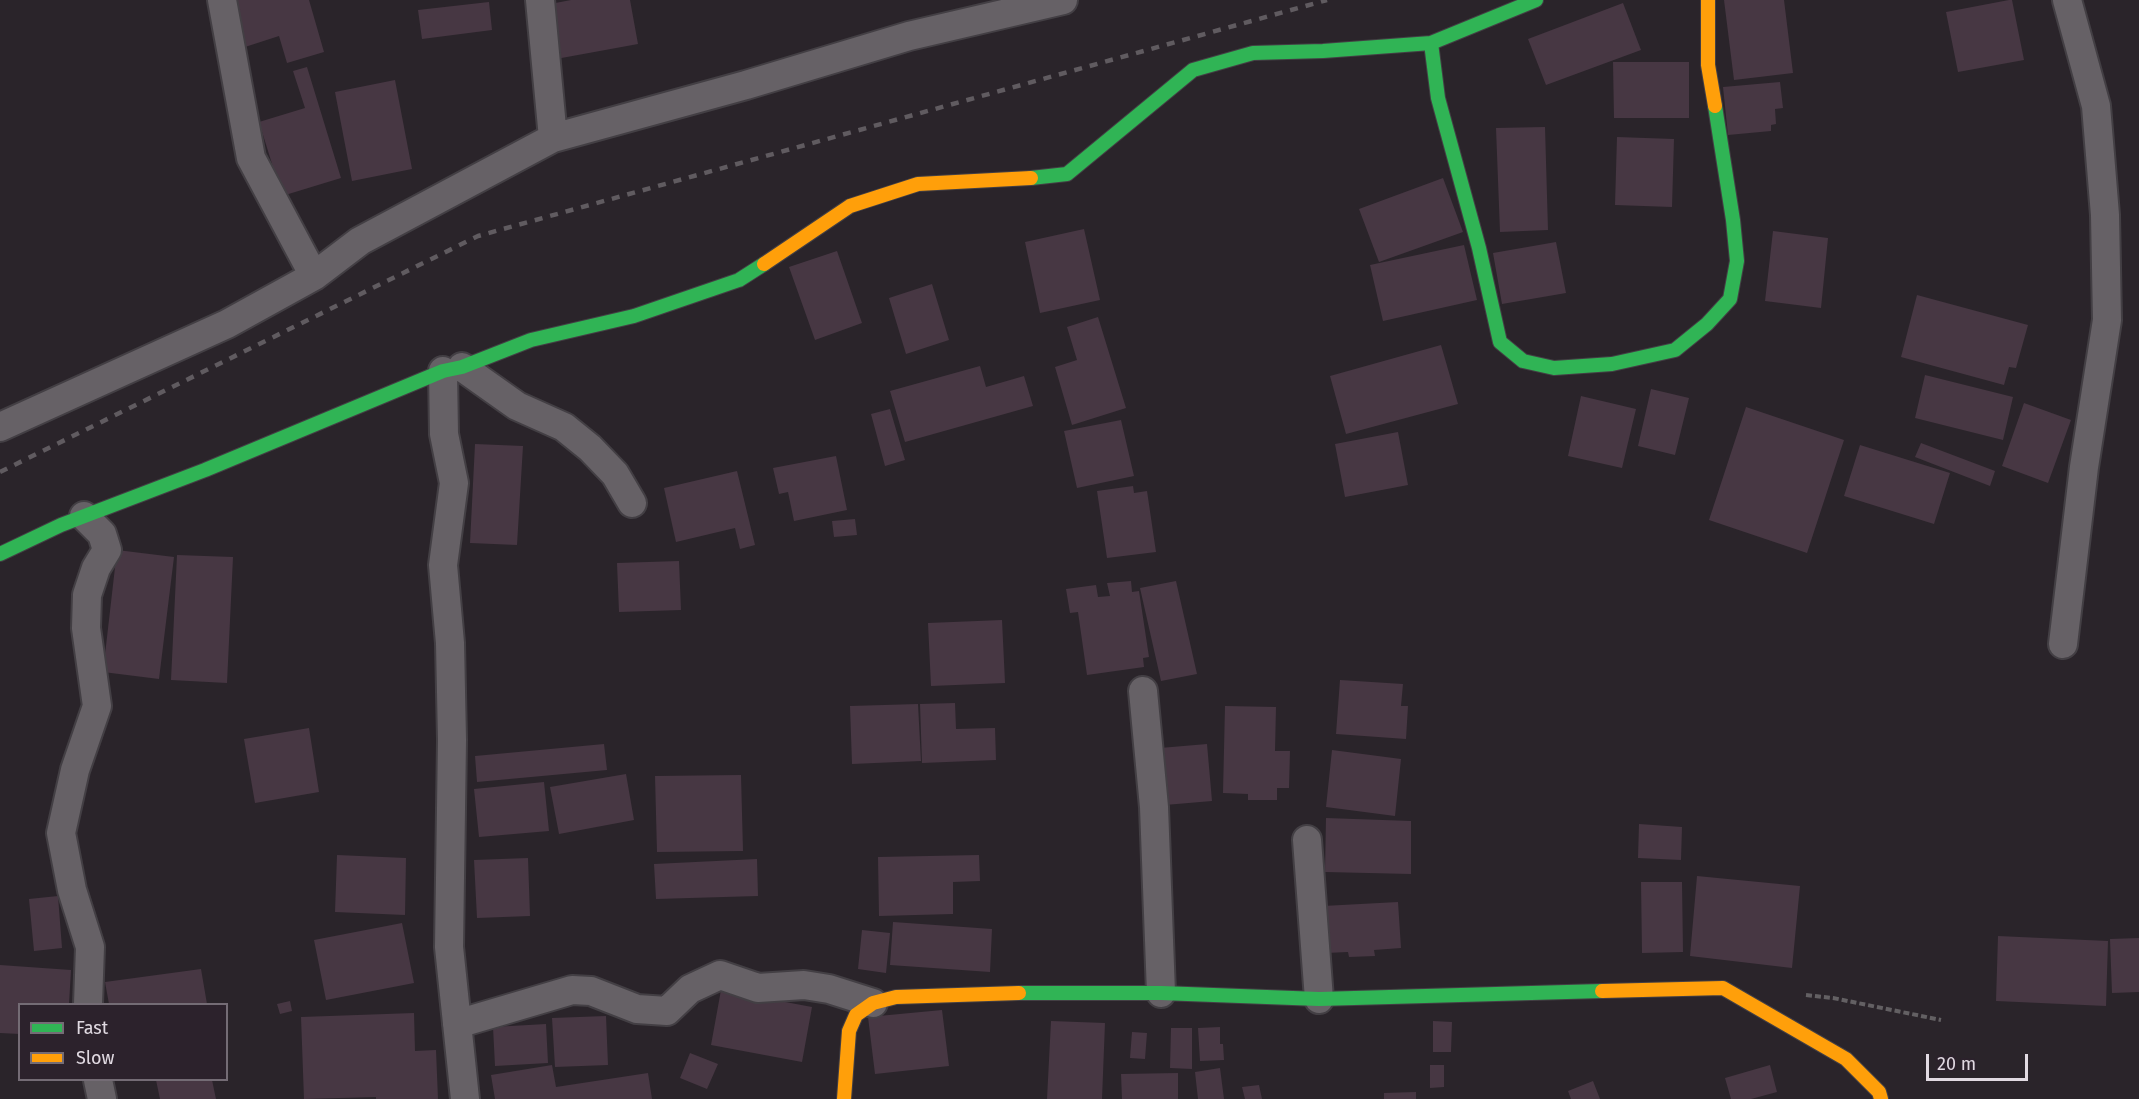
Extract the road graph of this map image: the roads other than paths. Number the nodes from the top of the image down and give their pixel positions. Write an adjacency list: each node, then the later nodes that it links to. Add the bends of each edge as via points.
1 (222, 0): 9 (street, via 251,158)
2 (540, 0): 8 (street)
3 (1063, 0): 8 (street, via 909,36)
4 (1536, 0): 7 (street)
5 (1708, 0): 7 (street, via 1708,65 1737,261 1730,299 1675,350 1612,364 1554,368 1523,361 1500,342 1438,98)
6 (2067, 0): 15 (street, via 2096,106 2105,215 2107,320 2084,467)
7 (1431, 43): 10 (street, via 1252,53 1193,70 1067,174 918,184 850,206 739,280 634,316 531,340)
8 (552, 138): 9 (street, via 360,241)
9 (314, 276): 11 (street, via 226,324)
10 (452, 369): 12 (street, via 564,427 615,474); 13 (street); 22 (street, via 444,434 454,483 443,565 452,740 449,947)
11 (0, 427)
12 (632, 503)
13 (84, 516): 14 (street); 20 (street, via 102,534 107,550 87,595 86,628 98,706 75,770 61,833 72,890 90,947)
14 (0, 554)
15 (2063, 644)
16 (1143, 691): 18 (street, via 1155,807)
17 (1307, 840): 19 (street)
18 (1161, 993): 19 (street); 21 (street, via 1007,993 896,997)
19 (1319, 999): 27 (street, via 1723,988 1846,1059 1879,1092)
20 (88, 1003)
21 (873, 1003): 22 (street, via 804,985 758,988 720,975 690,989 667,1011 637,1009 591,991 572,990); 26 (street, via 856,1014 849,1031)
22 (457, 1024): 25 (street)
23 (98, 1081): 24 (street)
24 (102, 1099)
25 (465, 1099)
26 (844, 1099)
27 (1881, 1099)

